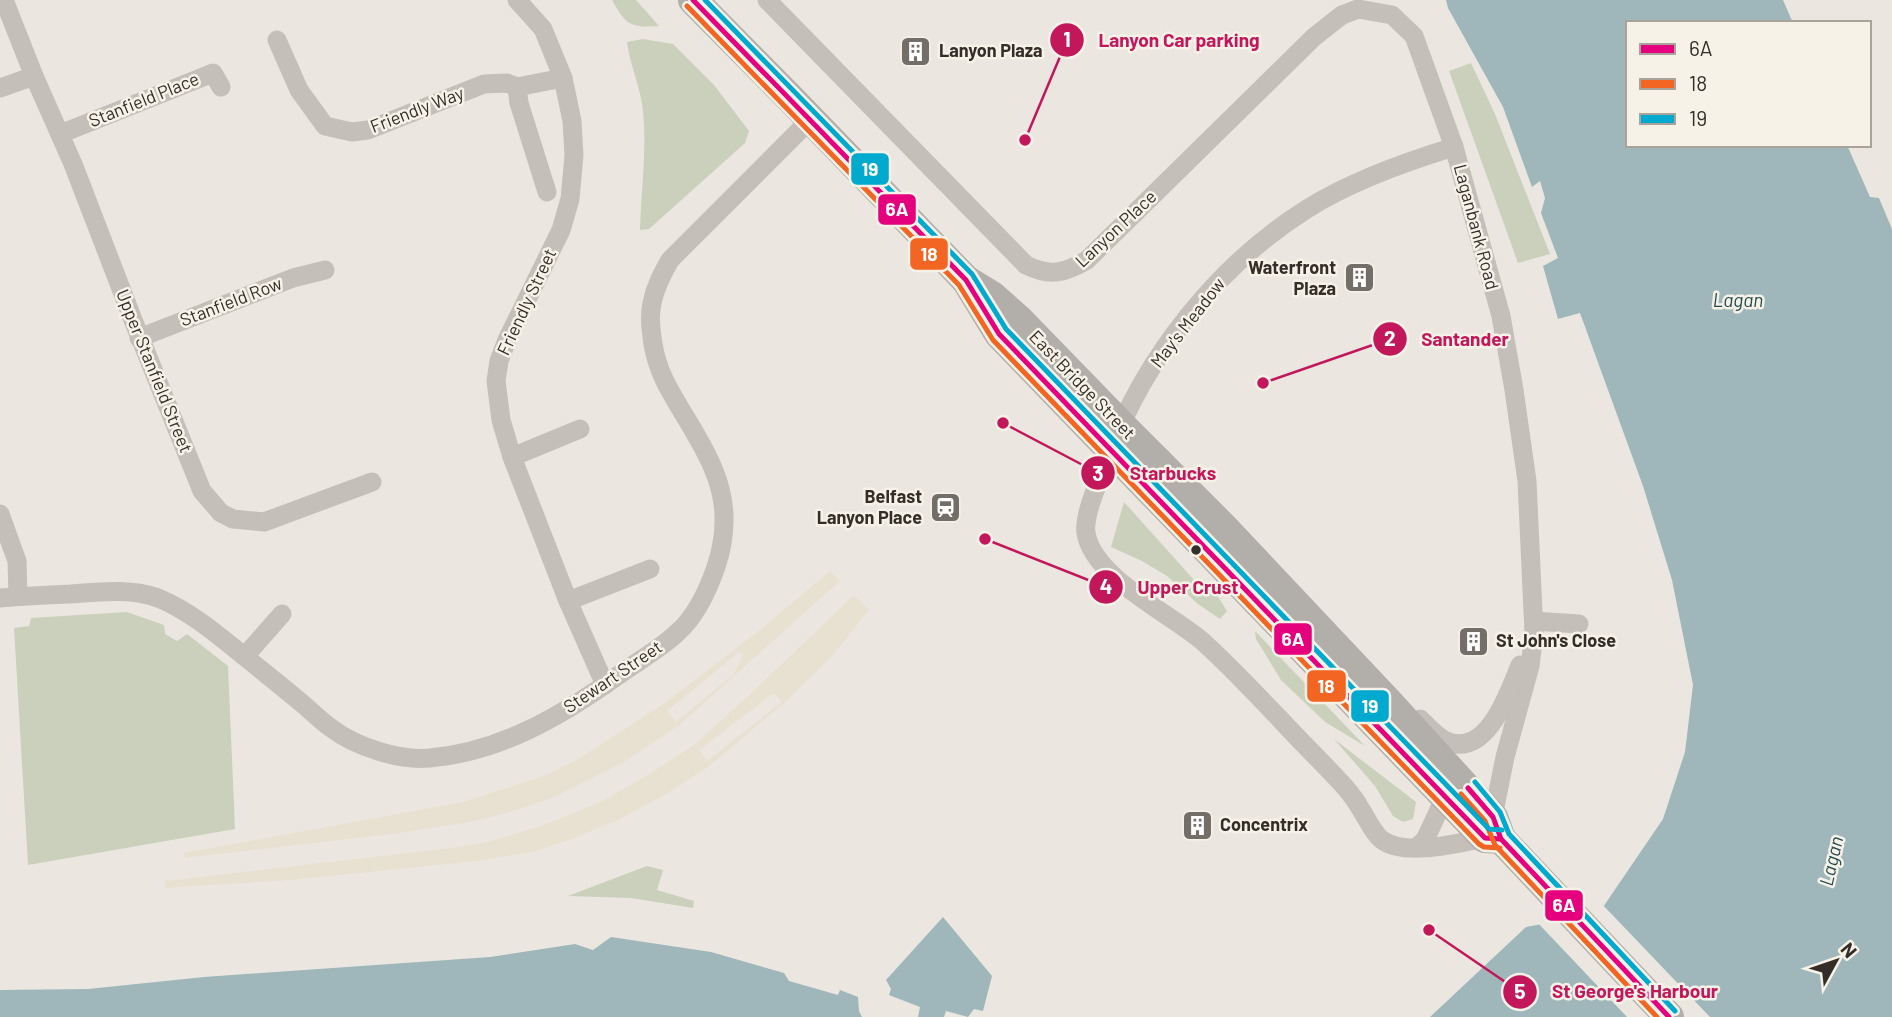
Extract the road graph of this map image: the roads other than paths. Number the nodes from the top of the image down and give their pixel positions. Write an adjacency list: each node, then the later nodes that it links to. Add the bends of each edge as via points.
1 (4, 0): 7 (street, Upper Stanfield Street)
2 (517, 0): 8 (street, Friendly Street, via 543,29)
3 (693, 0): 12 (main road, East Bridge Street)
4 (767, 0): 5 (street, Lanyon Place, via 1026,265 1038,271 1069,271 1087,260 1314,37 1342,15 1358,9 1392,15)
5 (1414, 36): 14 (street, Laganbank Road)
6 (277, 40): 10 (street, Friendly Way, via 299,90 325,126 352,132 368,130 484,84)
7 (34, 76): 11 (street); 13 (street, Upper Stanfield Street)
8 (563, 78): 10 (street, Friendly Way); 19 (street, Friendly Street, via 573,133 570,199 561,230 507,340 497,371 501,420)
9 (221, 87): 13 (street, Stanfield Place, via 213,73)
10 (517, 87): 15 (street)
11 (0, 88)
12 (811, 119): 20 (main road, East Bridge Street, bridge, via 966,280 999,334); 30 (street, Stewart Street, via 681,248 657,284 650,326 655,357 720,484 724,531 710,584 696,611 678,633)
13 (60, 134): 17 (street, Upper Stanfield Street)
14 (1454, 146): 28 (street, Laganbank Road, via 1501,316 1514,390 1527,481); 34 (street, May's Meadow, via 1360,182 1307,209 1273,232 1222,278 1163,349 1132,401 1086,519 1090,546 1117,578 1234,671 1345,788 1382,839 1403,848)
15 (547, 192)
16 (325, 270): 17 (street, Stanfield Row)
17 (139, 338): 21 (street, Upper Stanfield Street, via 202,491 221,513 264,522)
18 (580, 429): 19 (street)
19 (512, 457): 25 (street, Friendly Street)
20 (1148, 471): 31 (main road, East Bridge Street, via 1233,537); 32 (main road, East Bridge Street)
21 (372, 482)
22 (0, 514): 24 (street, via 17,561)
23 (650, 569): 25 (street)
24 (9, 597): 29 (street, Stewart Street, via 136,592 156,597 216,633)
25 (568, 601): 30 (street, Friendly Street)
26 (282, 614): 29 (street)
27 (1578, 624): 28 (street)
28 (1534, 627): 31 (street, Laganbank Road, via 1503,706 1482,735 1471,741 1445,740 1412,711); 33 (street, Laganbank Road, via 1530,666 1505,757)
29 (244, 656): 30 (street, Stewart Street, via 332,730 394,756 424,759 455,756 527,731)
30 (605, 685)
31 (1389, 703): 33 (main road, East Bridge Street)
32 (1444, 797): 33 (main road, East Bridge Street); 34 (street)
33 (1493, 831): 34 (street, May's Meadow, via 1443,846); 35 (main road, East Bridge Street)
34 (1418, 847)
35 (1669, 1017)

